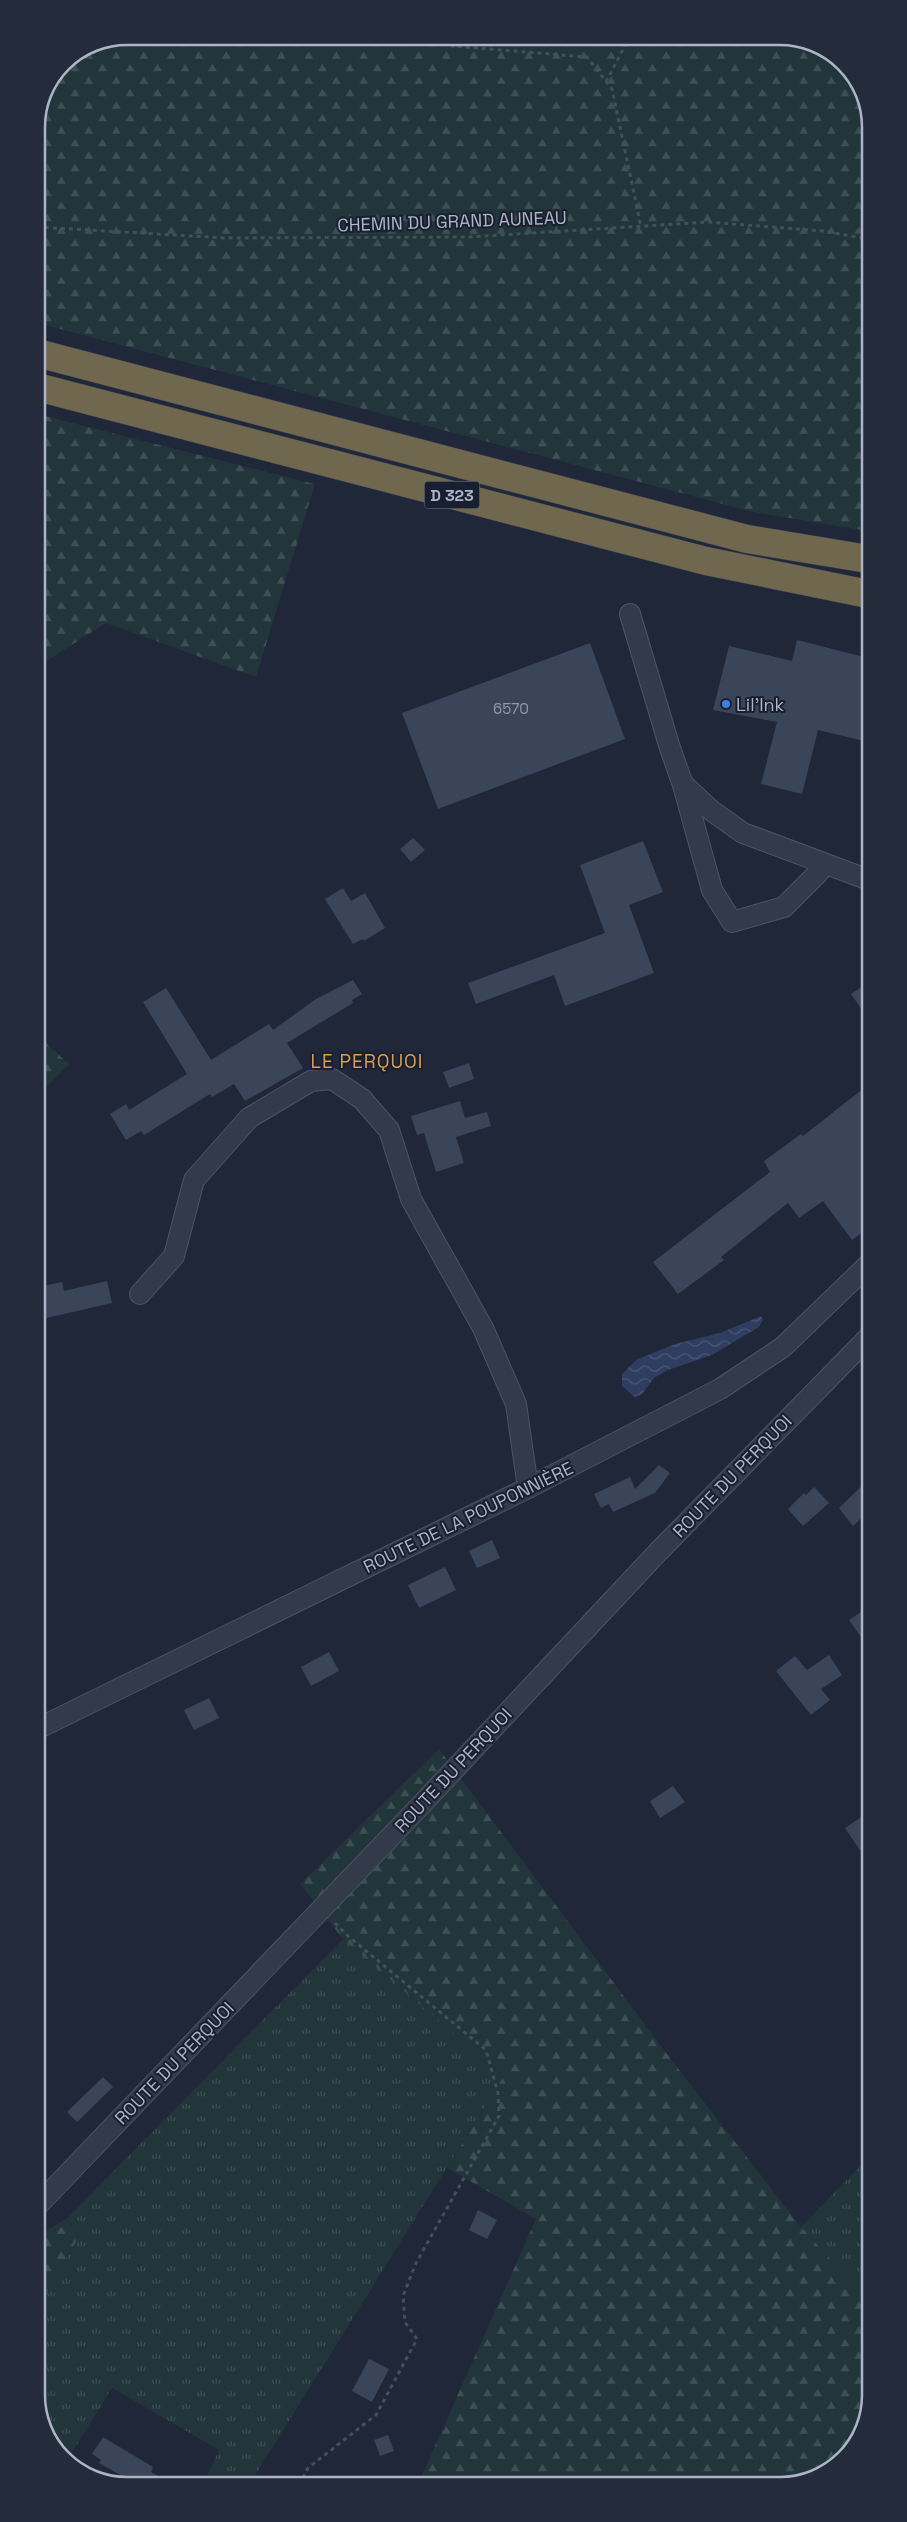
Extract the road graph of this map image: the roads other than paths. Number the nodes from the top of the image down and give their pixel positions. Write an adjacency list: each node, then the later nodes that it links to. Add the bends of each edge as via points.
1 (45, 355): 3 (highway, D 323, via 747,539)
2 (45, 389): 4 (highway, D 323, via 706,561)
3 (862, 558)
4 (862, 593)
5 (630, 614): 6 (street)
6 (683, 784): 7 (street, via 712,811 743,832); 7 (street, via 712,890 732,922 784,907 819,872)
7 (823, 863): 8 (street)
8 (862, 877)
9 (862, 1271): 12 (street, ROUTE DE LA POUPONNIÈRE, via 783,1347 720,1389)
10 (140, 1294): 12 (street, via 174,1256 194,1180 249,1118 311,1081 332,1079 362,1099 388,1130 411,1199 483,1328 516,1404)
11 (862, 1344): 14 (street, ROUTE DU PERQUOI, via 658,1552)
12 (528, 1488): 13 (street, ROUTE DE LA POUPONNIÈRE)
13 (45, 1725)
14 (45, 2198)

